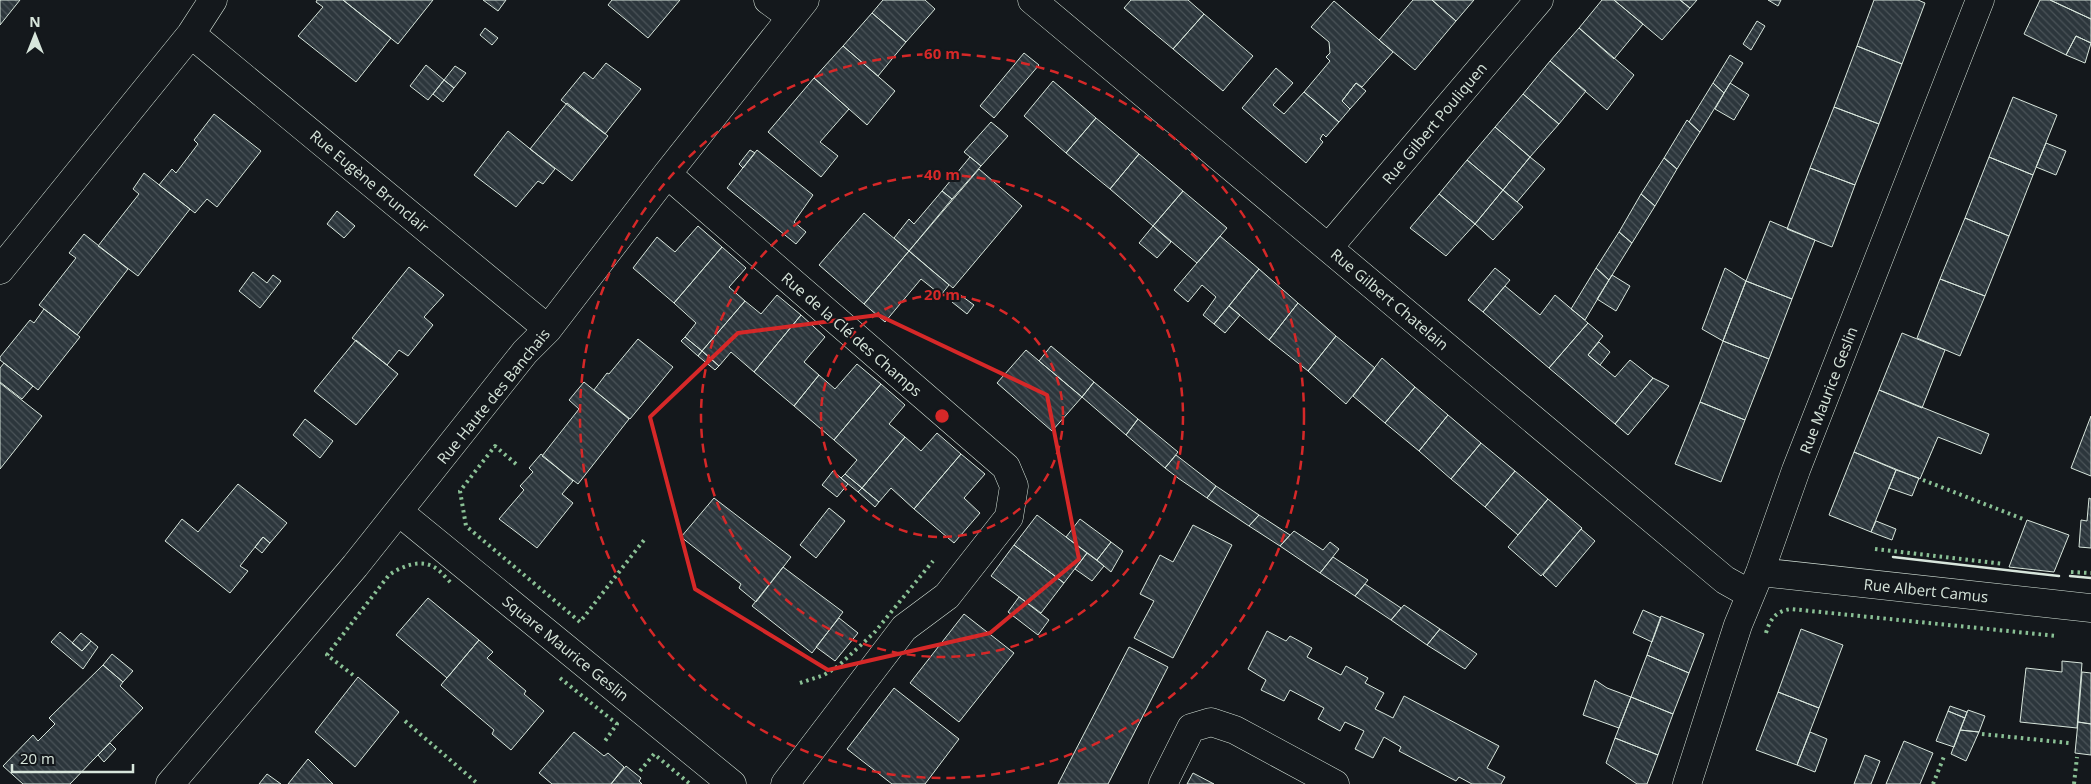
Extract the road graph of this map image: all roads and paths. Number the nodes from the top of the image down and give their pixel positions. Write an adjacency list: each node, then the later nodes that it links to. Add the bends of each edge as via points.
1 (213, 0): 7 (street)
2 (768, 0): 6 (street)
3 (1032, 0): 9 (street, Rue Gilbert Chatelain)
4 (1539, 0): 9 (street, Rue Gilbert Pouliquen)
5 (1980, 0): 13 (street, Rue Maurice Geslin, via 1796,470)
6 (798, 8): 8 (street, Rue Haute des Banchais)
7 (191, 34): 10 (street); 11 (street, Rue Eugène Brunclair)
8 (667, 174): 11 (street, Rue Haute des Banchais); 17 (street, Rue de la Clé des Champs, via 1006,467 1014,486 1009,516 1003,524 947,596 904,628)
9 (1329, 247): 13 (street, Rue Gilbert Chatelain, via 1725,580)
10 (0, 270)
11 (548, 329): 12 (street, Rue Haute des Banchais, via 525,352)
12 (399, 512): 15 (street, Rue Haute des Banchais); 16 (street, Square Maurice Geslin)
13 (1756, 583): 14 (street, Rue Albert Camus); 20 (street, Rue Maurice Geslin, via 1738,625)
14 (2091, 608)
15 (170, 784)
16 (732, 784)
17 (785, 784)
18 (1163, 784): 19 (street, via 1191,728 1211,722 1235,730)
19 (1335, 784)
20 (1687, 784)

